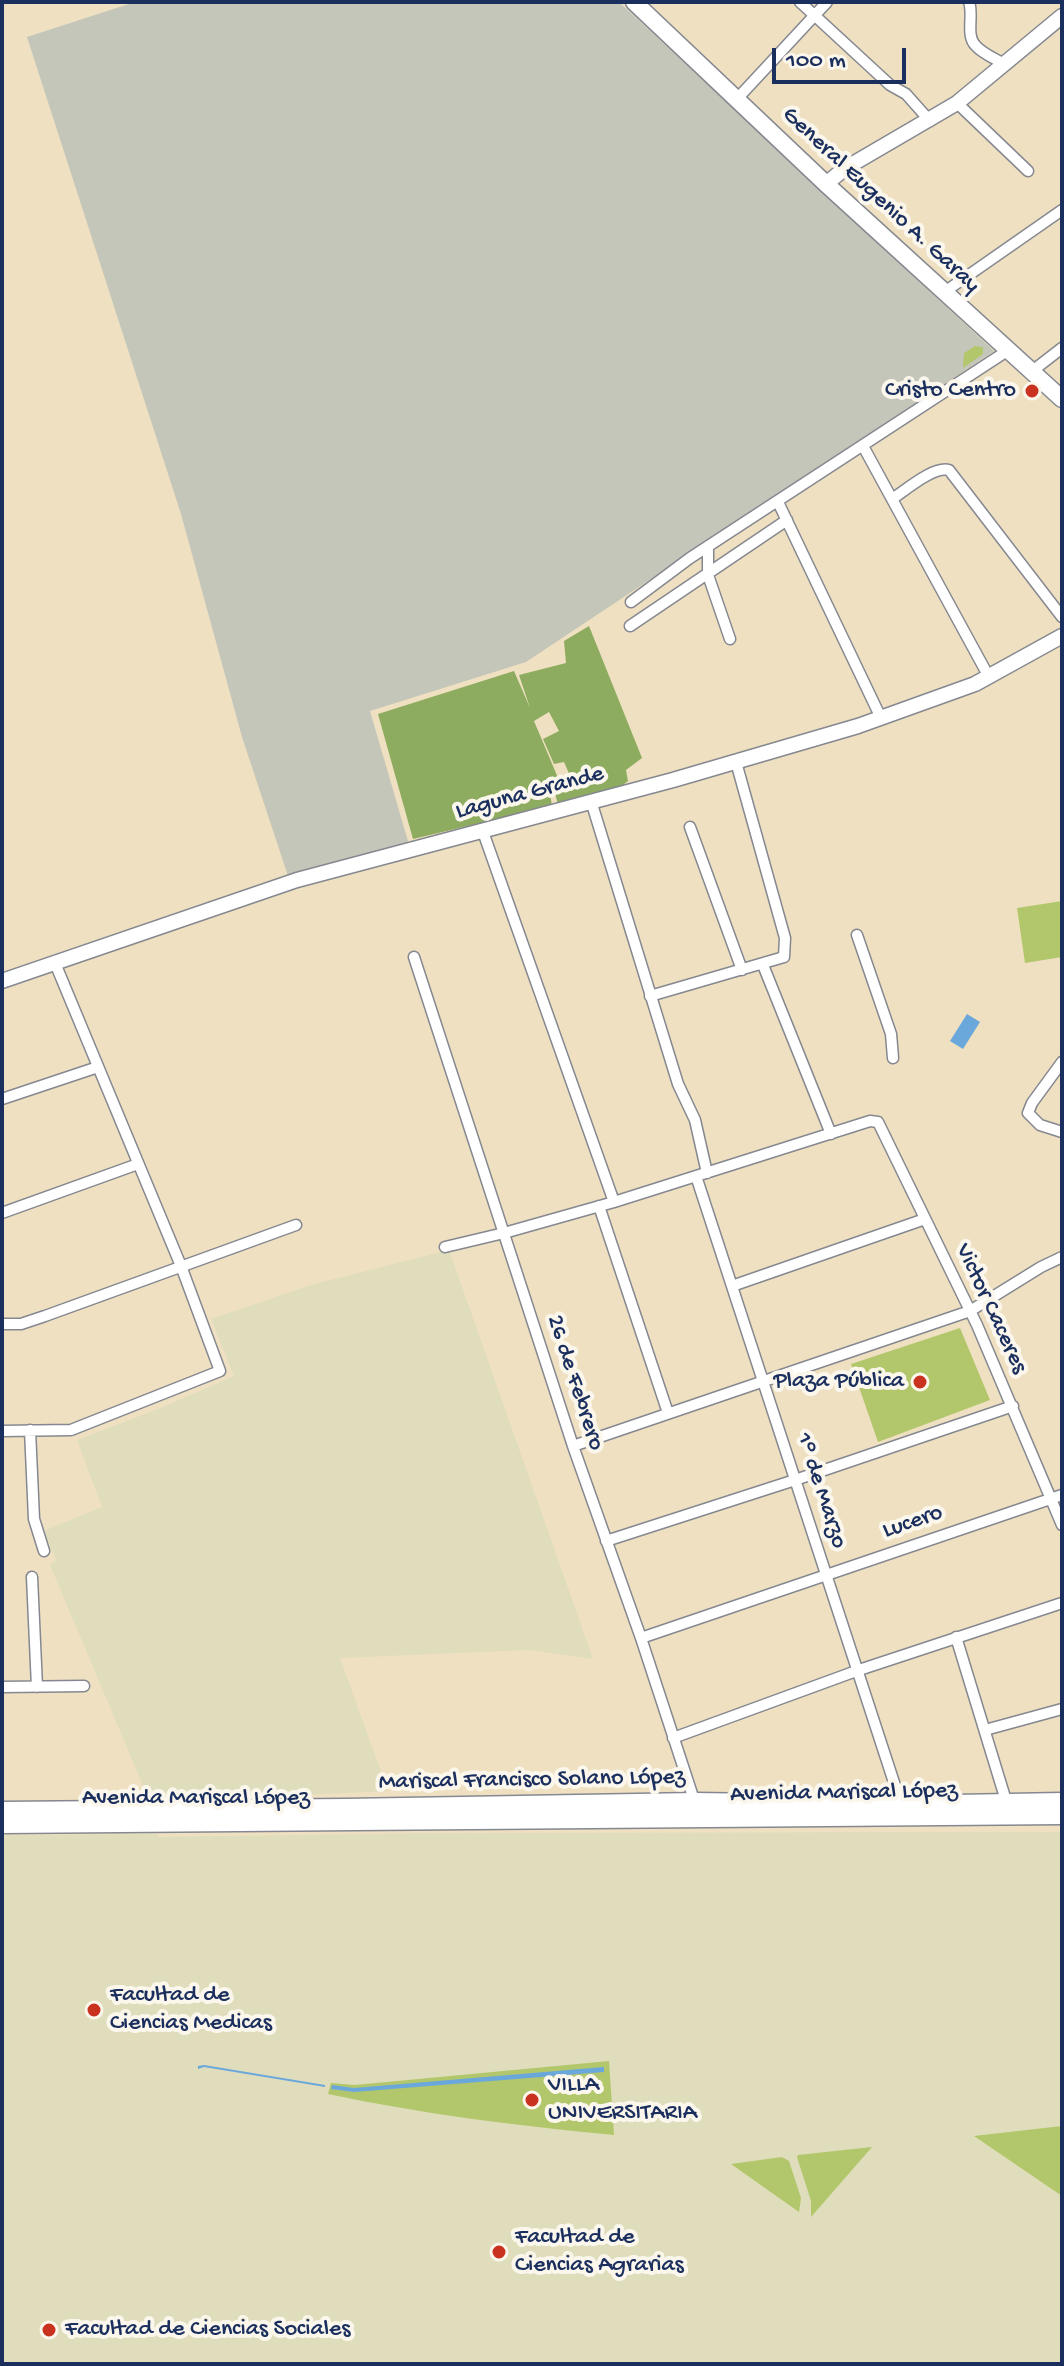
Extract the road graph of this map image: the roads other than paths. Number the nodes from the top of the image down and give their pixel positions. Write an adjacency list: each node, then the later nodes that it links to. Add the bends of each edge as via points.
1 (634, 2): 8 (main road, General Eugenio A. Garay)
2 (800, 2): 5 (street)
3 (827, 2): 5 (street)
4 (969, 2): 7 (street, via 971,39)
5 (815, 15): 8 (street); 10 (street)
6 (1062, 16): 7 (main road)
7 (1004, 64): 9 (main road)
8 (736, 100): 12 (main road, General Eugenio A. Garay)
9 (957, 103): 10 (main road); 11 (street)
10 (930, 121): 12 (main road)
11 (1028, 171)
12 (826, 184): 14 (main road, General Eugenio A. Garay)
13 (1062, 210): 14 (street)
14 (943, 293): 16 (main road, General Eugenio A. Garay)
15 (1062, 348): 17 (street)
16 (1007, 351): 17 (main road, General Eugenio A. Garay); 19 (street)
17 (1031, 372): 18 (main road, General Eugenio A. Garay)
18 (1062, 399)
19 (863, 446): 20 (street); 21 (street)
20 (892, 499): 26 (street, via 933,473 949,470); 30 (street)
21 (778, 502): 22 (street); 23 (street)
22 (787, 520): 24 (street); 31 (street)
23 (708, 546): 24 (street); 25 (street)
24 (708, 575): 27 (street); 29 (street)
25 (631, 602)
26 (1062, 617)
27 (630, 626)
28 (1062, 636): 30 (main road, Laguna Grande)
29 (730, 639)
30 (989, 677): 31 (main road, Laguna Grande)
31 (881, 718): 32 (main road, Laguna Grande)
32 (736, 762): 33 (main road, Laguna Grande); 39 (street, via 786,948 784,957)
33 (591, 801): 35 (main road, Laguna Grande); 42 (street, 1° de Marzo)
34 (690, 827): 40 (street)
35 (482, 829): 38 (main road, Laguna Grande, via 297,880); 51 (street)
36 (857, 935): 43 (street, via 891,1034)
37 (414, 957): 56 (street, 26 de Febrero)
38 (55, 963): 41 (main road, Laguna Grande); 45 (street)
39 (763, 965): 40 (street); 48 (street)
40 (742, 970): 42 (street)
41 (2, 981)
42 (650, 996): 50 (street, 1° de Marzo, via 695,1120)
43 (893, 1058)
44 (1062, 1062): 47 (street, via 1028,1113 1040,1125)
45 (98, 1067): 46 (street); 49 (street)
46 (2, 1099)
47 (1062, 1132)
48 (831, 1134): 50 (street); 54 (street, Victor Caceres, via 878,1122)
49 (138, 1164): 53 (street); 59 (street)
50 (702, 1175): 51 (street); 60 (street, 1° de Marzo)
51 (614, 1202): 52 (street)
52 (599, 1206): 56 (street); 65 (street)
53 (2, 1213)
54 (925, 1219): 60 (street); 61 (street, Victor Caceres)
55 (296, 1225): 59 (street)
56 (504, 1233): 57 (street); 68 (street, 26 de Febrero)
57 (445, 1247)
58 (1062, 1257): 61 (street)
59 (181, 1266): 62 (street, via 21,1324); 66 (street, via 220,1371 71,1430)
60 (732, 1286): 63 (street, 1° de Marzo)
61 (970, 1311): 63 (street); 64 (street, Victor Caceres)
62 (2, 1324)
63 (763, 1381): 65 (street); 69 (street, 1° de Marzo)
64 (1013, 1406): 69 (street); 70 (street, Victor Caceres)
65 (668, 1413): 68 (street)
66 (30, 1430): 67 (street); 73 (street, via 34,1519)
67 (2, 1431)
68 (573, 1446): 72 (street, 26 de Febrero)
69 (795, 1480): 72 (street); 74 (street, 1° de Marzo)
70 (1056, 1496): 71 (street, Victor Caceres); 74 (street, Lucero)
71 (1062, 1525)
72 (606, 1541): 78 (street, 26 de Febrero)
73 (44, 1551)
74 (825, 1574): 78 (street, Lucero); 79 (street, 1° de Marzo)
75 (32, 1577): 82 (street)
76 (1062, 1603): 77 (street)
77 (956, 1637): 79 (street); 84 (street)
78 (641, 1638): 85 (street, 26 de Febrero)
79 (859, 1670): 85 (street); 92 (street, 1° de Marzo)
80 (84, 1686): 82 (street)
81 (2, 1687): 82 (street)
82 (37, 1687)
83 (1062, 1709): 84 (street)
84 (985, 1730): 88 (street)
85 (673, 1738): 91 (street, 26 de Febrero)
86 (1062, 1802): 88 (highway)
87 (275, 1804): 89 (highway)
88 (1007, 1804): 92 (highway)
89 (323, 1809): 90 (highway, Mariscal Francisco Solano López); 91 (highway, Mariscal Francisco Solano López)
90 (2, 1811)
91 (697, 1811): 92 (highway, Avenida Mariscal López); 94 (highway, Avenida Mariscal López)
92 (902, 1811): 93 (highway, Avenida Mariscal López)
93 (1062, 1815)
94 (2, 1824)

